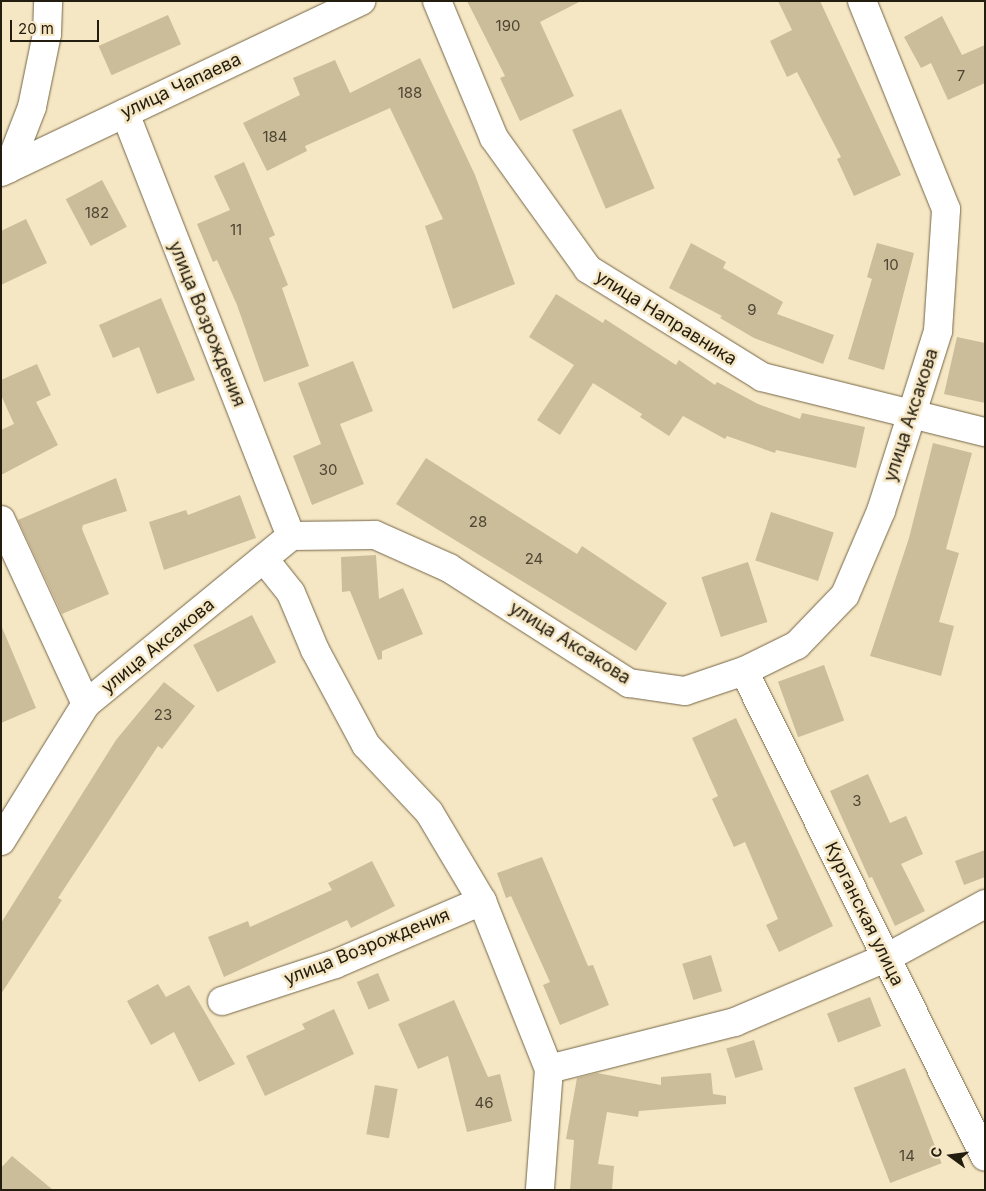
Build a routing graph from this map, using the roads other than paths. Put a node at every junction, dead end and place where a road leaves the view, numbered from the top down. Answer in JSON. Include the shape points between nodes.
{"nodes":[{"id":1,"x":48,"y":1,"type":"edge"},
{"id":2,"x":361,"y":1,"type":"edge"},
{"id":3,"x":437,"y":1,"type":"edge"},
{"id":4,"x":862,"y":1,"type":"edge"},
{"id":5,"x":125,"y":113,"type":"junction"},
{"id":6,"x":5,"y":170,"type":"edge"},
{"id":7,"x":912,"y":415,"type":"junction"},
{"id":8,"x":985,"y":432,"type":"edge"},
{"id":9,"x":1,"y":520,"type":"edge"},
{"id":10,"x":291,"y":536,"type":"junction"},
{"id":11,"x":264,"y":559,"type":"junction"},
{"id":12,"x":744,"y":671,"type":"junction"},
{"id":13,"x":86,"y":704,"type":"junction"},
{"id":14,"x":1,"y":841,"type":"edge"},
{"id":15,"x":482,"y":901,"type":"junction"},
{"id":16,"x":985,"y":904,"type":"edge"},
{"id":17,"x":886,"y":958,"type":"junction"},
{"id":18,"x":222,"y":1001,"type":"dead end"},
{"id":19,"x":549,"y":1069,"type":"junction"},
{"id":20,"x":985,"y":1157,"type":"edge"},
{"id":21,"x":540,"y":1190,"type":"edge"}],
"edges":[{"from":1,"to":6,"type":"street","via":[[48,34],[32,107]]},
{"from":2,"to":5,"type":"street","name":"улица Чапаева"},
{"from":3,"to":7,"type":"street","name":"улица Направника","via":[[494,138],[588,269],[762,377]]},
{"from":4,"to":7,"type":"street","name":"улица Аксакова","via":[[946,209],[938,331]]},
{"from":5,"to":6,"type":"street","name":"улица Чапаева"},
{"from":5,"to":10,"type":"street","name":"улица Возрождения"},
{"from":7,"to":8,"type":"street","name":"улица Направника"},
{"from":7,"to":12,"type":"street","name":"улица Аксакова","via":[[881,511],[845,595],[797,645]]},
{"from":9,"to":13,"type":"street"},
{"from":10,"to":11,"type":"street","name":"улица Аксакова"},
{"from":10,"to":12,"type":"street","name":"улица Аксакова","via":[[375,535],[449,568],[629,683],[685,691]]},
{"from":11,"to":13,"type":"street","name":"улица Аксакова"},
{"from":11,"to":15,"type":"street","via":[[291,593],[315,650],[366,745],[429,812]]},
{"from":12,"to":17,"type":"street","name":"Курганская улица"},
{"from":13,"to":14,"type":"street","name":"улица Аксакова"},
{"from":15,"to":18,"type":"street","name":"улица Возрождения","via":[[335,964]]},
{"from":15,"to":19,"type":"street"},
{"from":16,"to":17,"type":"street"},
{"from":17,"to":19,"type":"street","via":[[735,1022]]},
{"from":17,"to":20,"type":"street","name":"Курганская улица"},
{"from":19,"to":21,"type":"street"}]}
